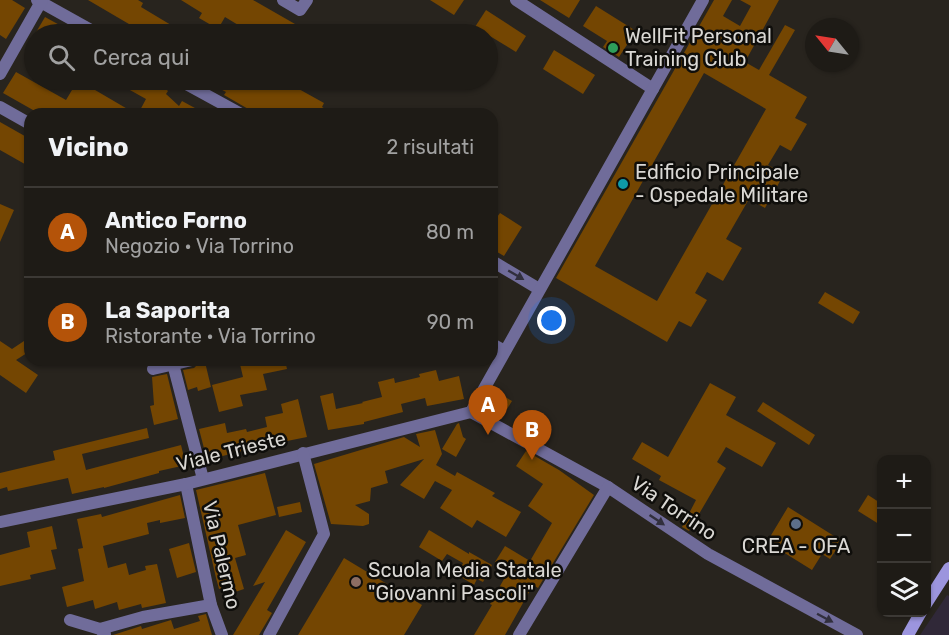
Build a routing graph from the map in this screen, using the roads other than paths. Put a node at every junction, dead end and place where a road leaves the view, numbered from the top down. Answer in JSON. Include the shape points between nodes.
{"nodes":[{"id":1,"x":283,"y":0,"type":"edge"},
{"id":2,"x":516,"y":0,"type":"edge"},
{"id":3,"x":703,"y":0,"type":"edge"},
{"id":4,"x":40,"y":1,"type":"edge"},
{"id":5,"x":304,"y":5,"type":"edge"},
{"id":6,"x":27,"y":24,"type":"edge"},
{"id":7,"x":80,"y":24,"type":"edge"},
{"id":8,"x":24,"y":30,"type":"edge"},
{"id":9,"x":0,"y":74,"type":"edge"},
{"id":10,"x":653,"y":89,"type":"junction"},
{"id":11,"x":197,"y":90,"type":"edge"},
{"id":12,"x":0,"y":107,"type":"edge"},
{"id":13,"x":230,"y":108,"type":"edge"},
{"id":14,"x":24,"y":121,"type":"edge"},
{"id":15,"x":498,"y":265,"type":"edge"},
{"id":16,"x":539,"y":289,"type":"junction"},
{"id":17,"x":498,"y":348,"type":"edge"},
{"id":18,"x":504,"y":351,"type":"junction"},
{"id":19,"x":498,"y":362,"type":"edge"},
{"id":20,"x":165,"y":366,"type":"edge"},
{"id":21,"x":174,"y":366,"type":"edge"},
{"id":22,"x":496,"y":366,"type":"edge"},
{"id":23,"x":153,"y":369,"type":"dead end"},
{"id":24,"x":471,"y":412,"type":"junction"},
{"id":25,"x":303,"y":453,"type":"junction"},
{"id":26,"x":203,"y":479,"type":"junction"},
{"id":27,"x":186,"y":484,"type":"junction"},
{"id":28,"x":608,"y":487,"type":"junction"},
{"id":29,"x":0,"y":522,"type":"edge"},
{"id":30,"x":947,"y":576,"type":"edge"},
{"id":31,"x":931,"y":598,"type":"edge"},
{"id":32,"x":211,"y":605,"type":"junction"},
{"id":33,"x":918,"y":617,"type":"edge"},
{"id":34,"x":70,"y":620,"type":"dead end"},
{"id":35,"x":103,"y":632,"type":"edge"},
{"id":36,"x":222,"y":635,"type":"edge"},
{"id":37,"x":269,"y":635,"type":"edge"},
{"id":38,"x":519,"y":635,"type":"edge"},
{"id":39,"x":856,"y":635,"type":"edge"},
{"id":40,"x":908,"y":635,"type":"edge"}],
"edges":[{"from":1,"to":5,"type":"street"},
{"from":2,"to":10,"type":"street"},
{"from":3,"to":10,"type":"street"},
{"from":4,"to":6,"type":"street"},
{"from":4,"to":7,"type":"street"},
{"from":8,"to":9,"type":"street"},
{"from":10,"to":16,"type":"street"},
{"from":11,"to":13,"type":"street"},
{"from":12,"to":14,"type":"street"},
{"from":15,"to":16,"type":"street","one_way":true},
{"from":16,"to":18,"type":"street"},
{"from":17,"to":18,"type":"street"},
{"from":18,"to":19,"type":"street"},
{"from":20,"to":23,"type":"street"},
{"from":21,"to":26,"type":"street"},
{"from":22,"to":24,"type":"street"},
{"from":24,"to":25,"type":"street","name":"Viale Trieste"},
{"from":24,"to":28,"type":"street","name":"Via Torrino"},
{"from":25,"to":26,"type":"street","name":"Viale Trieste"},
{"from":25,"to":37,"type":"street","via":[[324,534]]},
{"from":26,"to":27,"type":"street","name":"Viale Trieste"},
{"from":27,"to":29,"type":"street","name":"Viale Trieste"},
{"from":27,"to":32,"type":"street","name":"Via Palermo"},
{"from":28,"to":38,"type":"street"},
{"from":28,"to":39,"type":"street","name":"Via Torrino","one_way":true,"via":[[708,555]]},
{"from":30,"to":31,"type":"main road"},
{"from":32,"to":35,"type":"street","via":[[143,616]]},
{"from":32,"to":36,"type":"street","name":"Via Palermo"},
{"from":33,"to":40,"type":"main road"},
{"from":34,"to":35,"type":"street"}]}
